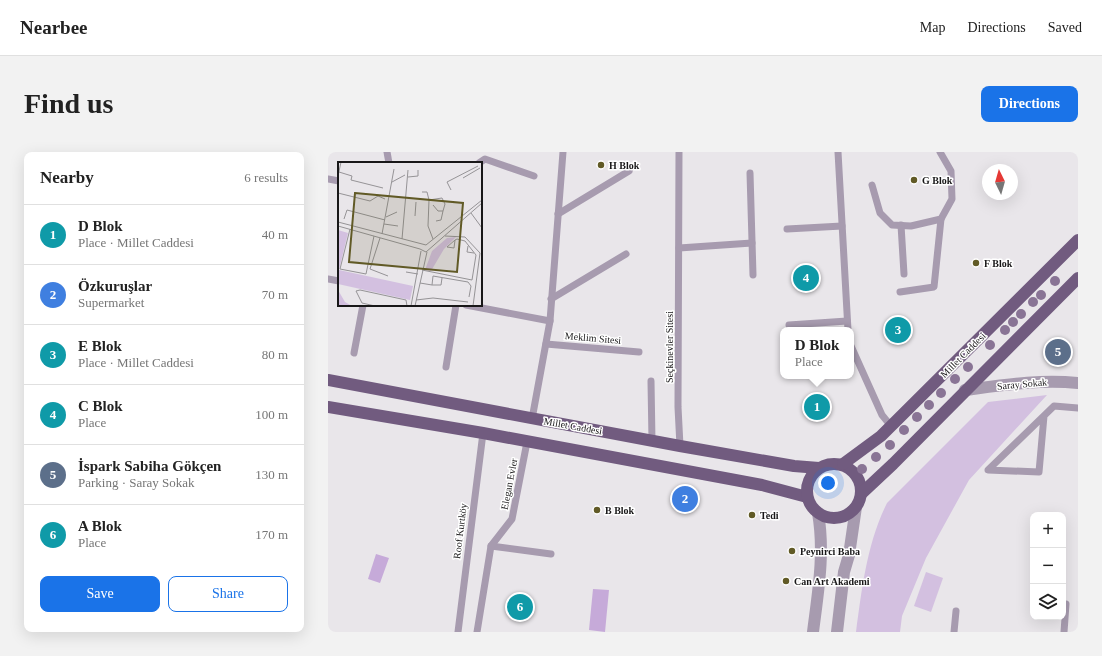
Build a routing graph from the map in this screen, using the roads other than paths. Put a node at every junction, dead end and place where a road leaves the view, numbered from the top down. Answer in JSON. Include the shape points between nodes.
{"nodes":[{"id":1,"x":387,"y":152,"type":"edge"},
{"id":2,"x":563,"y":152,"type":"edge"},
{"id":3,"x":679,"y":152,"type":"edge"},
{"id":4,"x":838,"y":152,"type":"edge"},
{"id":5,"x":940,"y":152,"type":"edge"},
{"id":6,"x":389,"y":162,"type":"edge"},
{"id":7,"x":480,"y":162,"type":"edge"},
{"id":8,"x":629,"y":172,"type":"dead end"},
{"id":9,"x":750,"y":173,"type":"dead end"},
{"id":10,"x":534,"y":176,"type":"dead end"},
{"id":11,"x":328,"y":179,"type":"edge"},
{"id":12,"x":338,"y":181,"type":"edge"},
{"id":13,"x":872,"y":185,"type":"dead end"},
{"id":14,"x":558,"y":214,"type":"junction"},
{"id":15,"x":941,"y":219,"type":"junction"},
{"id":16,"x":901,"y":225,"type":"junction"},
{"id":17,"x":842,"y":226,"type":"junction"},
{"id":18,"x":787,"y":229,"type":"dead end"},
{"id":19,"x":1078,"y":240,"type":"edge"},
{"id":20,"x":752,"y":243,"type":"junction"},
{"id":21,"x":679,"y":248,"type":"junction"},
{"id":22,"x":626,"y":254,"type":"dead end"},
{"id":23,"x":904,"y":274,"type":"dead end"},
{"id":24,"x":753,"y":275,"type":"dead end"},
{"id":25,"x":1078,"y":278,"type":"edge"},
{"id":26,"x":328,"y":279,"type":"edge"},
{"id":27,"x":338,"y":281,"type":"edge"},
{"id":28,"x":900,"y":292,"type":"dead end"},
{"id":29,"x":551,"y":299,"type":"junction"},
{"id":30,"x":363,"y":306,"type":"edge"},
{"id":31,"x":456,"y":306,"type":"edge"},
{"id":32,"x":471,"y":306,"type":"edge"},
{"id":33,"x":550,"y":321,"type":"junction"},
{"id":34,"x":847,"y":321,"type":"junction"},
{"id":35,"x":789,"y":325,"type":"dead end"},
{"id":36,"x":848,"y":327,"type":"edge"},
{"id":37,"x":546,"y":344,"type":"junction"},
{"id":38,"x":639,"y":352,"type":"dead end"},
{"id":39,"x":354,"y":353,"type":"dead end"},
{"id":40,"x":854,"y":355,"type":"edge"},
{"id":41,"x":446,"y":367,"type":"dead end"},
{"id":42,"x":328,"y":380,"type":"edge"},
{"id":43,"x":651,"y":381,"type":"dead end"},
{"id":44,"x":1078,"y":383,"type":"edge"},
{"id":45,"x":965,"y":390,"type":"junction"},
{"id":46,"x":328,"y":407,"type":"edge"},
{"id":47,"x":1078,"y":408,"type":"edge"},
{"id":48,"x":1044,"y":416,"type":"junction"},
{"id":49,"x":532,"y":419,"type":"junction"},
{"id":50,"x":891,"y":426,"type":"junction"},
{"id":51,"x":483,"y":433,"type":"junction"},
{"id":52,"x":652,"y":441,"type":"junction"},
{"id":53,"x":527,"y":442,"type":"junction"},
{"id":54,"x":680,"y":446,"type":"junction"},
{"id":55,"x":843,"y":464,"type":"junction"},
{"id":56,"x":819,"y":468,"type":"junction"},
{"id":57,"x":862,"y":493,"type":"junction"},
{"id":58,"x":807,"y":497,"type":"junction"},
{"id":59,"x":856,"y":507,"type":"junction"},
{"id":60,"x":818,"y":513,"type":"junction"},
{"id":61,"x":491,"y":546,"type":"junction"},
{"id":62,"x":551,"y":554,"type":"dead end"},
{"id":63,"x":956,"y":611,"type":"dead end"},
{"id":64,"x":1065,"y":620,"type":"edge"},
{"id":65,"x":458,"y":632,"type":"edge"},
{"id":66,"x":477,"y":632,"type":"edge"},
{"id":67,"x":813,"y":632,"type":"edge"},
{"id":68,"x":837,"y":632,"type":"edge"},
{"id":69,"x":954,"y":632,"type":"edge"},
{"id":70,"x":1064,"y":632,"type":"edge"}],
"edges":[{"from":1,"to":6,"type":"lane"},
{"from":2,"to":14,"type":"lane"},
{"from":3,"to":21,"type":"lane","name":"Seçkinevler Sitesi"},
{"from":4,"to":17,"type":"lane"},
{"from":5,"to":15,"type":"lane","via":[[951,171],[952,198]]},
{"from":7,"to":10,"type":"lane","via":[[485,158]]},
{"from":8,"to":14,"type":"lane"},
{"from":9,"to":20,"type":"lane"},
{"from":11,"to":12,"type":"lane"},
{"from":13,"to":16,"type":"lane","via":[[880,213],[892,225]]},
{"from":14,"to":29,"type":"lane"},
{"from":15,"to":16,"type":"lane","via":[[911,226]]},
{"from":15,"to":28,"type":"lane","via":[[934,287]]},
{"from":16,"to":23,"type":"lane"},
{"from":17,"to":18,"type":"lane"},
{"from":17,"to":34,"type":"lane"},
{"from":19,"to":50,"type":"main road","name":"Millet Caddesi"},
{"from":20,"to":21,"type":"lane"},
{"from":20,"to":24,"type":"lane"},
{"from":21,"to":54,"type":"lane","name":"Seçkinevler Sitesi"},
{"from":22,"to":29,"type":"lane"},
{"from":25,"to":45,"type":"main road"},
{"from":26,"to":27,"type":"lane"},
{"from":29,"to":33,"type":"lane"},
{"from":30,"to":39,"type":"lane"},
{"from":31,"to":41,"type":"lane"},
{"from":32,"to":33,"type":"lane"},
{"from":33,"to":37,"type":"lane"},
{"from":34,"to":35,"type":"lane"},
{"from":34,"to":36,"type":"lane"},
{"from":37,"to":38,"type":"lane","name":"Meklim Sitesi"},
{"from":37,"to":49,"type":"lane"},
{"from":40,"to":50,"type":"lane","via":[[882,416]]},
{"from":42,"to":49,"type":"main road","name":"Millet Caddesi"},
{"from":43,"to":52,"type":"lane"},
{"from":44,"to":45,"type":"street","name":"Saray Sokak","via":[[1036,382]]},
{"from":45,"to":57,"type":"main road"},
{"from":46,"to":51,"type":"main road"},
{"from":47,"to":48,"type":"lane","via":[[1054,406]]},
{"from":48,"to":48,"type":"lane","via":[[1016,443],[988,470],[1039,472]]},
{"from":49,"to":52,"type":"main road","name":"Millet Caddesi"},
{"from":50,"to":55,"type":"main road","name":"Millet Caddesi","via":[[873,443]]},
{"from":51,"to":53,"type":"main road"},
{"from":51,"to":65,"type":"lane","name":"Roof Kurtköy"},
{"from":52,"to":54,"type":"main road","name":"Millet Caddesi"},
{"from":53,"to":58,"type":"main road","via":[[762,485]]},
{"from":53,"to":61,"type":"lane","name":"Elegan Evler","via":[[512,519]]},
{"from":54,"to":56,"type":"main road","name":"Millet Caddesi"},
{"from":55,"to":56,"type":"main road","via":[[826,464]]},
{"from":55,"to":57,"type":"main road","via":[[859,480]]},
{"from":56,"to":58,"type":"main road","via":[[808,480]]},
{"from":57,"to":59,"type":"main road"},
{"from":58,"to":60,"type":"main road","via":[[810,505]]},
{"from":59,"to":60,"type":"main road","via":[[840,517],[832,518]]},
{"from":59,"to":68,"type":"street","via":[[844,572]]},
{"from":60,"to":67,"type":"street","via":[[822,538],[821,566]]},
{"from":61,"to":62,"type":"lane"},
{"from":61,"to":66,"type":"lane","name":"Elegan Evler"},
{"from":63,"to":69,"type":"lane"},
{"from":64,"to":70,"type":"lane"}]}
